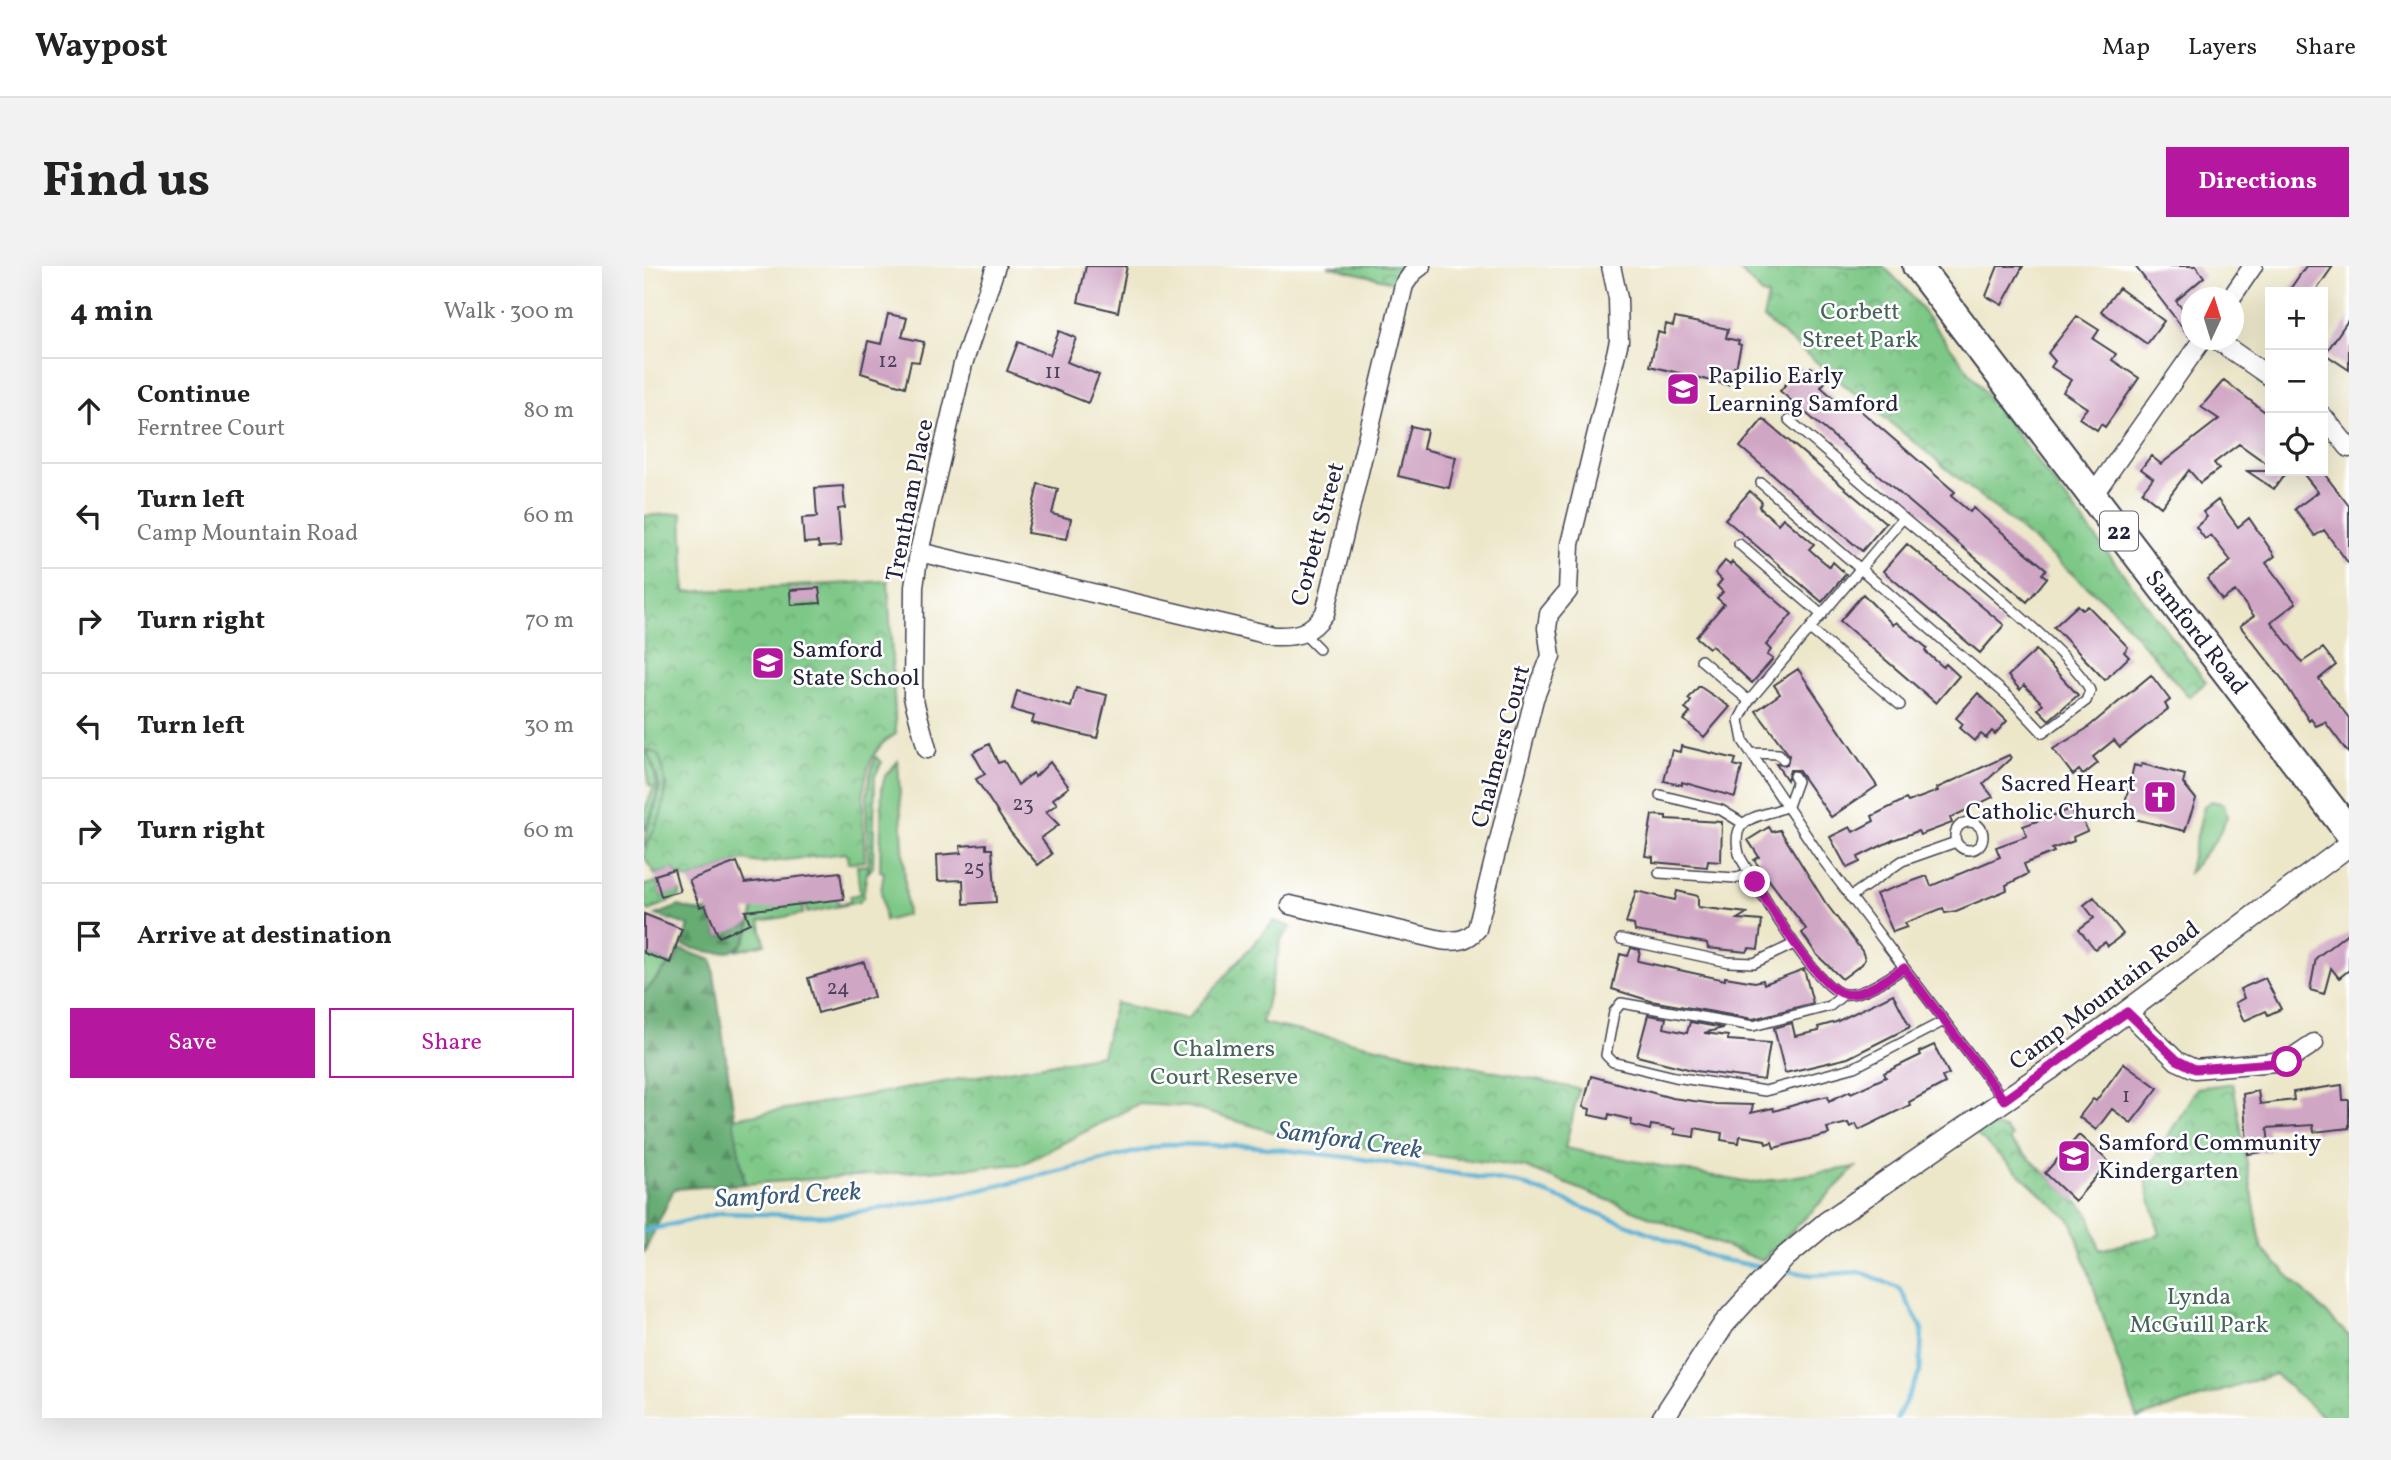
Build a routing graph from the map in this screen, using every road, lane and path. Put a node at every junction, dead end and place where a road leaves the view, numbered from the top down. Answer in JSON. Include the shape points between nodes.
{"nodes":[{"id":1,"x":996,"y":266,"type":"edge"},
{"id":2,"x":1421,"y":266,"type":"edge"},
{"id":3,"x":1611,"y":266,"type":"edge"},
{"id":4,"x":2253,"y":266,"type":"edge"},
{"id":5,"x":1924,"y":269,"type":"edge"},
{"id":6,"x":2239,"y":287,"type":"edge"},
{"id":7,"x":2195,"y":350,"type":"edge"},
{"id":8,"x":2231,"y":350,"type":"edge"},
{"id":9,"x":2265,"y":374,"type":"edge"},
{"id":10,"x":1789,"y":420,"type":"dead end"},
{"id":11,"x":2328,"y":422,"type":"edge"},
{"id":12,"x":2349,"y":448,"type":"edge"},
{"id":13,"x":1761,"y":483,"type":"dead end"},
{"id":14,"x":2092,"y":495,"type":"junction"},
{"id":15,"x":1903,"y":518,"type":"junction"},
{"id":16,"x":1739,"y":544,"type":"dead end"},
{"id":17,"x":919,"y":552,"type":"junction"},
{"id":18,"x":1861,"y":568,"type":"junction"},
{"id":19,"x":1822,"y":615,"type":"junction"},
{"id":20,"x":1810,"y":629,"type":"junction"},
{"id":21,"x":1304,"y":634,"type":"junction"},
{"id":22,"x":1319,"y":649,"type":"dead end"},
{"id":23,"x":1702,"y":660,"type":"dead end"},
{"id":24,"x":1749,"y":701,"type":"junction"},
{"id":25,"x":1900,"y":705,"type":"dead end"},
{"id":26,"x":927,"y":749,"type":"dead end"},
{"id":27,"x":1752,"y":753,"type":"junction"},
{"id":28,"x":1783,"y":759,"type":"dead end"},
{"id":29,"x":1794,"y":776,"type":"dead end"},
{"id":30,"x":1660,"y":795,"type":"dead end"},
{"id":31,"x":1788,"y":806,"type":"junction"},
{"id":32,"x":1744,"y":824,"type":"junction"},
{"id":33,"x":2349,"y":832,"type":"edge"},
{"id":34,"x":1956,"y":842,"type":"dead end"},
{"id":35,"x":2349,"y":845,"type":"edge"},
{"id":36,"x":1659,"y":873,"type":"dead end"},
{"id":37,"x":1750,"y":874,"type":"junction"},
{"id":38,"x":1850,"y":897,"type":"junction"},
{"id":39,"x":1290,"y":905,"type":"dead end"},
{"id":40,"x":1621,"y":939,"type":"dead end"},
{"id":41,"x":1794,"y":944,"type":"junction"},
{"id":42,"x":1904,"y":968,"type":"junction"},
{"id":43,"x":1844,"y":994,"type":"junction"},
{"id":44,"x":2127,"y":1012,"type":"junction"},
{"id":45,"x":1944,"y":1021,"type":"junction"},
{"id":46,"x":2314,"y":1043,"type":"dead end"},
{"id":47,"x":2004,"y":1100,"type":"junction"},
{"id":48,"x":1663,"y":1418,"type":"edge"}],
"edges":[{"from":1,"to":17,"type":"street","name":"Trentham Place","via":[[963,364]]},
{"from":2,"to":21,"type":"street","name":"Corbett Street","via":[[1404,285],[1325,613]]},
{"from":3,"to":39,"type":"street","name":"Chalmers Court","via":[[1618,298],[1619,341],[1570,544],[1568,591],[1549,614],[1546,628],[1551,656],[1534,699],[1477,929],[1460,941],[1441,940]]},
{"from":4,"to":6,"type":"street"},
{"from":5,"to":14,"type":"main road","name":"Samford Road","number":"22"},
{"from":7,"to":14,"type":"street"},
{"from":8,"to":9,"type":"street"},
{"from":10,"to":15,"type":"lane"},
{"from":11,"to":12,"type":"street"},
{"from":13,"to":18,"type":"lane"},
{"from":14,"to":33,"type":"main road","name":"Samford Road","number":"22"},
{"from":15,"to":18,"type":"lane"},
{"from":15,"to":18,"type":"lane","via":[[2087,680],[2090,691],[2086,701],[2043,733],[2021,708]]},
{"from":16,"to":19,"type":"lane"},
{"from":17,"to":21,"type":"street","name":"Corbett Street","via":[[1274,636]]},
{"from":17,"to":26,"type":"street","name":"Trentham Place","via":[[914,587],[913,697]]},
{"from":18,"to":19,"type":"lane"},
{"from":19,"to":20,"type":"lane"},
{"from":20,"to":24,"type":"lane"},
{"from":20,"to":25,"type":"lane"},
{"from":21,"to":22,"type":"lane"},
{"from":23,"to":24,"type":"lane"},
{"from":24,"to":27,"type":"lane","via":[[1739,720],[1743,741]]},
{"from":27,"to":28,"type":"lane","via":[[1779,754]]},
{"from":27,"to":31,"type":"lane"},
{"from":29,"to":31,"type":"lane","via":[[1797,781]]},
{"from":30,"to":32,"type":"lane","via":[[1721,810]]},
{"from":31,"to":32,"type":"lane","via":[[1753,816]]},
{"from":31,"to":38,"type":"lane"},
{"from":32,"to":37,"type":"lane","via":[[1738,828],[1735,842]]},
{"from":34,"to":38,"type":"lane","via":[[1902,861]]},
{"from":35,"to":44,"type":"street","name":"Camp Mountain Road"},
{"from":36,"to":37,"type":"lane","via":[[1736,878]]},
{"from":37,"to":41,"type":"lane"},
{"from":38,"to":42,"type":"lane"},
{"from":40,"to":41,"type":"lane","via":[[1728,962],[1754,963]]},
{"from":41,"to":43,"type":"lane","via":[[1833,988]]},
{"from":42,"to":43,"type":"lane","via":[[1859,992]]},
{"from":42,"to":45,"type":"lane"},
{"from":43,"to":45,"type":"lane","via":[[1830,1006],[1753,1026],[1621,1003],[1614,1012],[1606,1055],[1613,1062],[1675,1077],[1765,1091],[1856,1067]]},
{"from":44,"to":46,"type":"street","via":[[2177,1060],[2195,1069],[2287,1062]]},
{"from":44,"to":47,"type":"street","name":"Camp Mountain Road"},
{"from":45,"to":47,"type":"lane"},
{"from":47,"to":48,"type":"street","name":"Camp Mountain Road","via":[[1826,1223],[1785,1257],[1724,1324]]}]}
